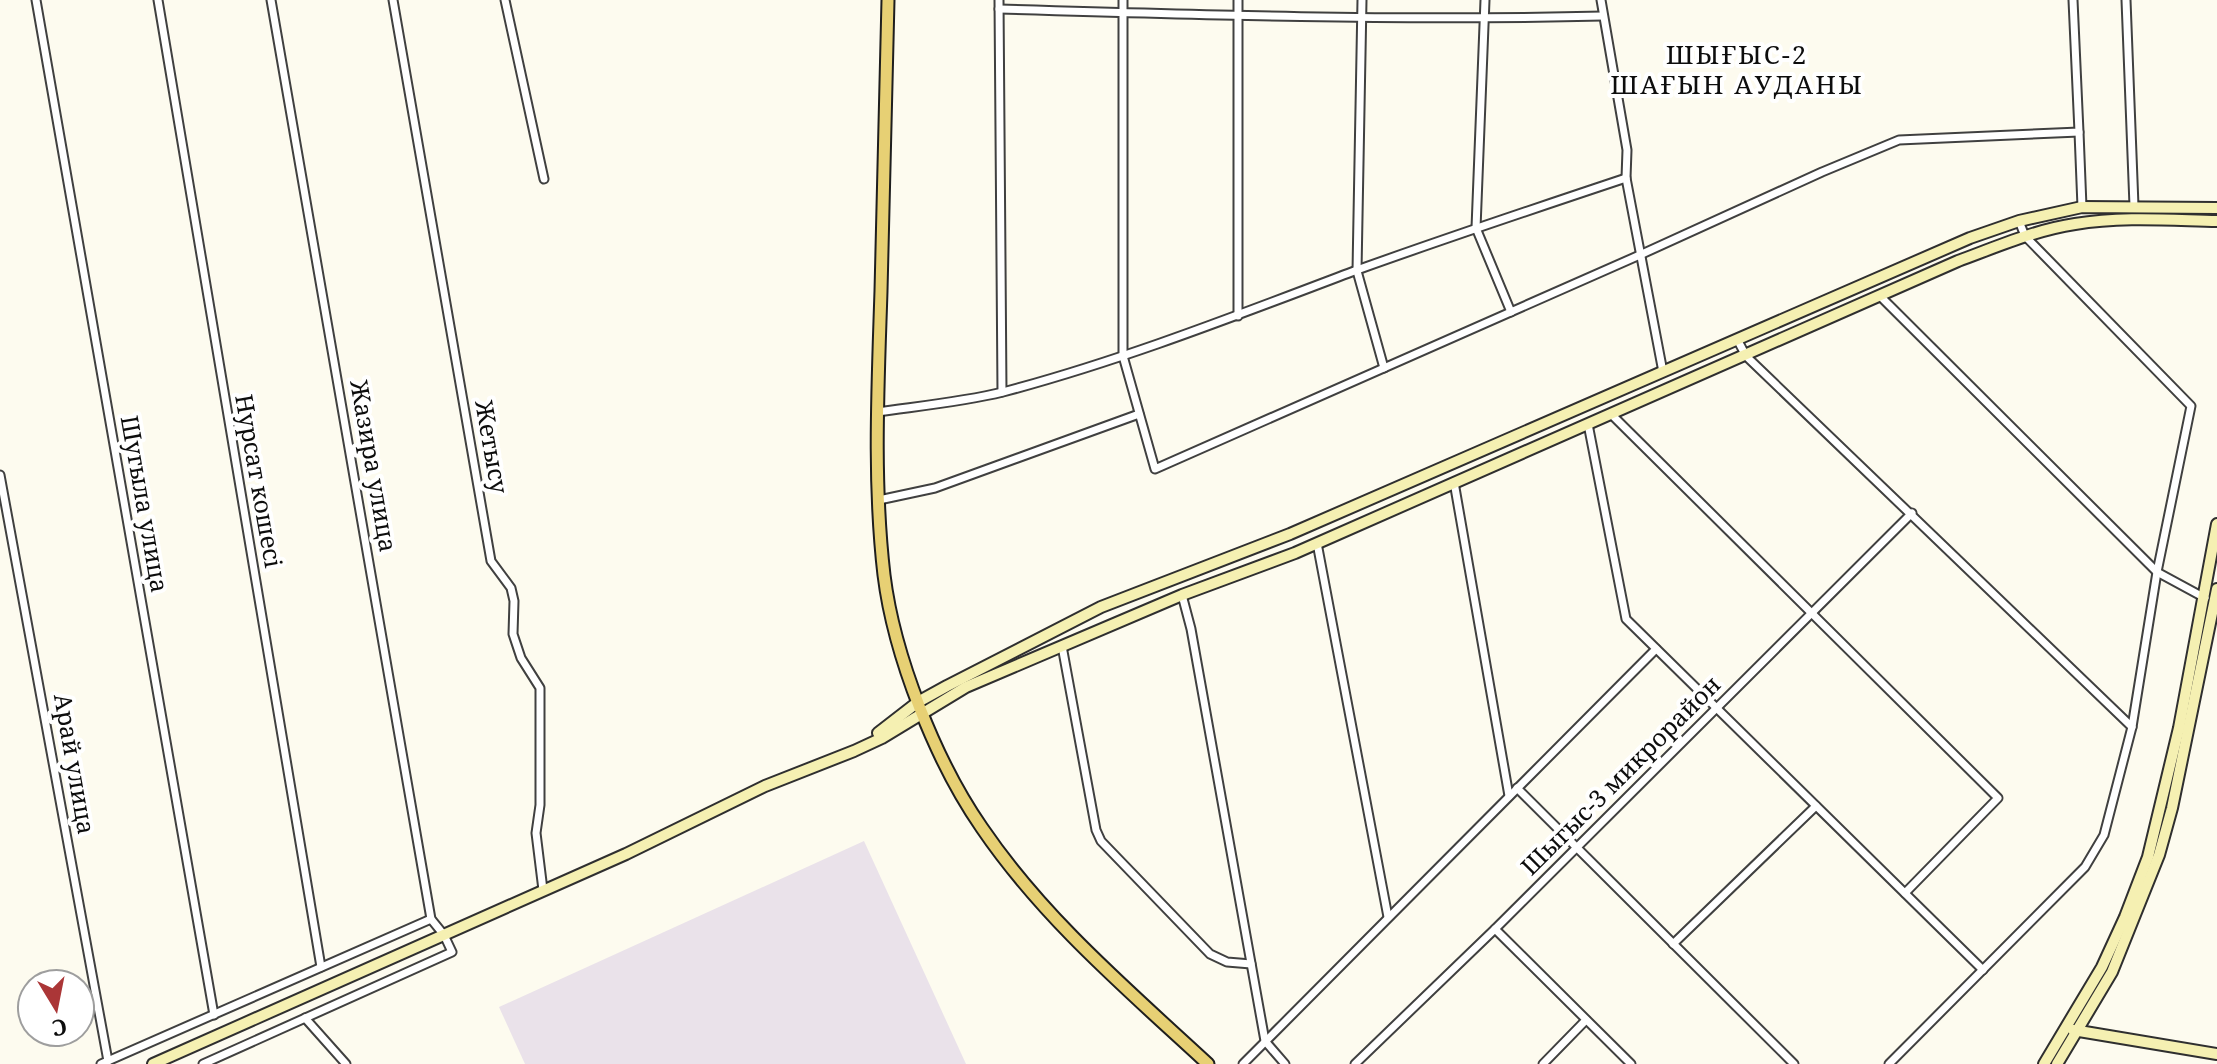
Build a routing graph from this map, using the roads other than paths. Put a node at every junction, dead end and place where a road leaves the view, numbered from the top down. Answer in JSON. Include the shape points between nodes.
{"nodes":[{"id":1,"x":36,"y":0,"type":"edge"},
{"id":2,"x":158,"y":0,"type":"edge"},
{"id":3,"x":271,"y":0,"type":"edge"},
{"id":4,"x":393,"y":0,"type":"edge"},
{"id":5,"x":505,"y":0,"type":"edge"},
{"id":6,"x":888,"y":0,"type":"edge"},
{"id":7,"x":999,"y":0,"type":"edge"},
{"id":8,"x":1123,"y":0,"type":"edge"},
{"id":9,"x":1238,"y":0,"type":"edge"},
{"id":10,"x":1362,"y":0,"type":"edge"},
{"id":11,"x":1485,"y":0,"type":"edge"},
{"id":12,"x":1601,"y":0,"type":"edge"},
{"id":13,"x":2073,"y":0,"type":"edge"},
{"id":14,"x":2126,"y":0,"type":"edge"},
{"id":15,"x":999,"y":9,"type":"junction"},
{"id":16,"x":1123,"y":13,"type":"junction"},
{"id":17,"x":1362,"y":16,"type":"junction"},
{"id":18,"x":1603,"y":16,"type":"junction"},
{"id":19,"x":1238,"y":17,"type":"junction"},
{"id":20,"x":1485,"y":19,"type":"junction"},
{"id":21,"x":2079,"y":132,"type":"junction"},
{"id":22,"x":1626,"y":178,"type":"junction"},
{"id":23,"x":544,"y":179,"type":"dead end"},
{"id":24,"x":2134,"y":206,"type":"junction"},
{"id":25,"x":2082,"y":207,"type":"junction"},
{"id":26,"x":2217,"y":208,"type":"edge"},
{"id":27,"x":2019,"y":221,"type":"junction"},
{"id":28,"x":2217,"y":221,"type":"edge"},
{"id":29,"x":1476,"y":228,"type":"junction"},
{"id":30,"x":2025,"y":236,"type":"junction"},
{"id":31,"x":1642,"y":254,"type":"junction"},
{"id":32,"x":1357,"y":271,"type":"junction"},
{"id":33,"x":1880,"y":296,"type":"junction"},
{"id":34,"x":1511,"y":312,"type":"junction"},
{"id":35,"x":1238,"y":316,"type":"junction"},
{"id":36,"x":1737,"y":339,"type":"junction"},
{"id":37,"x":1123,"y":356,"type":"junction"},
{"id":38,"x":1746,"y":356,"type":"junction"},
{"id":39,"x":1384,"y":368,"type":"junction"},
{"id":40,"x":1663,"y":372,"type":"junction"},
{"id":41,"x":1002,"y":392,"type":"junction"},
{"id":42,"x":877,"y":412,"type":"junction"},
{"id":43,"x":1139,"y":414,"type":"junction"},
{"id":44,"x":1611,"y":414,"type":"junction"},
{"id":45,"x":1588,"y":424,"type":"junction"},
{"id":46,"x":0,"y":475,"type":"edge"},
{"id":47,"x":1454,"y":482,"type":"junction"},
{"id":48,"x":879,"y":500,"type":"junction"},
{"id":49,"x":1912,"y":513,"type":"junction"},
{"id":50,"x":2217,"y":524,"type":"edge"},
{"id":51,"x":1290,"y":534,"type":"junction"},
{"id":52,"x":1317,"y":543,"type":"junction"},
{"id":53,"x":1295,"y":553,"type":"junction"},
{"id":54,"x":2157,"y":572,"type":"junction"},
{"id":55,"x":2217,"y":589,"type":"edge"},
{"id":56,"x":1182,"y":595,"type":"junction"},
{"id":57,"x":2203,"y":597,"type":"junction"},
{"id":58,"x":2214,"y":604,"type":"junction"},
{"id":59,"x":1812,"y":613,"type":"junction"},
{"id":60,"x":1062,"y":646,"type":"junction"},
{"id":61,"x":1656,"y":649,"type":"junction"},
{"id":62,"x":920,"y":707,"type":"junction"},
{"id":63,"x":1717,"y":708,"type":"junction"},
{"id":64,"x":2132,"y":727,"type":"junction"},
{"id":65,"x":1517,"y":788,"type":"junction"},
{"id":66,"x":1509,"y":796,"type":"junction"},
{"id":67,"x":1816,"y":806,"type":"junction"},
{"id":68,"x":1577,"y":847,"type":"junction"},
{"id":69,"x":543,"y":890,"type":"junction"},
{"id":70,"x":1905,"y":893,"type":"junction"},
{"id":71,"x":1388,"y":917,"type":"junction"},
{"id":72,"x":431,"y":919,"type":"junction"},
{"id":73,"x":1495,"y":929,"type":"junction"},
{"id":74,"x":444,"y":935,"type":"junction"},
{"id":75,"x":1673,"y":944,"type":"junction"},
{"id":76,"x":1251,"y":964,"type":"junction"},
{"id":77,"x":321,"y":967,"type":"junction"},
{"id":78,"x":1983,"y":970,"type":"junction"},
{"id":79,"x":214,"y":1015,"type":"junction"},
{"id":80,"x":305,"y":1018,"type":"junction"},
{"id":81,"x":1586,"y":1020,"type":"junction"},
{"id":82,"x":2066,"y":1028,"type":"junction"},
{"id":83,"x":2078,"y":1031,"type":"junction"},
{"id":84,"x":1265,"y":1041,"type":"junction"},
{"id":85,"x":2217,"y":1054,"type":"edge"},
{"id":86,"x":105,"y":1063,"type":"edge"},
{"id":87,"x":153,"y":1064,"type":"edge"},
{"id":88,"x":203,"y":1064,"type":"edge"},
{"id":89,"x":346,"y":1064,"type":"edge"},
{"id":90,"x":1208,"y":1064,"type":"edge"},
{"id":91,"x":1243,"y":1064,"type":"edge"},
{"id":92,"x":1285,"y":1064,"type":"edge"},
{"id":93,"x":1355,"y":1064,"type":"edge"},
{"id":94,"x":1543,"y":1064,"type":"edge"},
{"id":95,"x":1631,"y":1064,"type":"edge"},
{"id":96,"x":1794,"y":1064,"type":"edge"},
{"id":97,"x":1889,"y":1064,"type":"edge"},
{"id":98,"x":2044,"y":1064,"type":"edge"},
{"id":99,"x":2057,"y":1064,"type":"edge"}],
"edges":[{"from":1,"to":79,"type":"street","name":"Шугыла улица"},
{"from":2,"to":77,"type":"street","name":"Нурсат кошесi"},
{"from":3,"to":72,"type":"street","name":"Жазира улица"},
{"from":4,"to":69,"type":"street","name":"Жетысу","via":[[491,561],[511,588],[513,634],[540,688],[536,833]]},
{"from":5,"to":23,"type":"street"},
{"from":6,"to":42,"type":"main road"},
{"from":7,"to":15,"type":"street"},
{"from":8,"to":16,"type":"street"},
{"from":9,"to":19,"type":"street"},
{"from":10,"to":17,"type":"street"},
{"from":11,"to":20,"type":"street"},
{"from":12,"to":18,"type":"street"},
{"from":13,"to":21,"type":"street"},
{"from":14,"to":24,"type":"street"},
{"from":15,"to":16,"type":"street"},
{"from":15,"to":41,"type":"street"},
{"from":16,"to":19,"type":"street"},
{"from":16,"to":37,"type":"street"},
{"from":17,"to":19,"type":"street"},
{"from":17,"to":20,"type":"street"},
{"from":17,"to":32,"type":"street"},
{"from":18,"to":20,"type":"street"},
{"from":18,"to":22,"type":"street","via":[[1627,150]]},
{"from":19,"to":35,"type":"street"},
{"from":20,"to":29,"type":"street"},
{"from":21,"to":25,"type":"street"},
{"from":21,"to":31,"type":"street","via":[[1899,140]]},
{"from":22,"to":29,"type":"street"},
{"from":22,"to":31,"type":"street"},
{"from":24,"to":25,"type":"main road"},
{"from":24,"to":26,"type":"main road"},
{"from":25,"to":27,"type":"main road"},
{"from":27,"to":30,"type":"street"},
{"from":27,"to":36,"type":"main road"},
{"from":28,"to":30,"type":"main road","via":[[2126,220],[2075,224]]},
{"from":29,"to":32,"type":"street"},
{"from":29,"to":34,"type":"street"},
{"from":30,"to":33,"type":"main road"},
{"from":30,"to":54,"type":"street","via":[[2191,406]]},
{"from":31,"to":34,"type":"street"},
{"from":31,"to":40,"type":"street"},
{"from":32,"to":35,"type":"street"},
{"from":32,"to":39,"type":"street"},
{"from":33,"to":38,"type":"main road"},
{"from":33,"to":54,"type":"street"},
{"from":34,"to":39,"type":"street"},
{"from":35,"to":37,"type":"street"},
{"from":36,"to":38,"type":"street"},
{"from":36,"to":40,"type":"main road"},
{"from":37,"to":41,"type":"street"},
{"from":37,"to":43,"type":"street"},
{"from":38,"to":44,"type":"main road"},
{"from":38,"to":49,"type":"street"},
{"from":39,"to":43,"type":"street","via":[[1155,469]]},
{"from":40,"to":51,"type":"main road"},
{"from":41,"to":42,"type":"street"},
{"from":42,"to":48,"type":"main road"},
{"from":43,"to":48,"type":"street","via":[[935,488]]},
{"from":44,"to":45,"type":"main road"},
{"from":44,"to":59,"type":"street"},
{"from":45,"to":47,"type":"main road"},
{"from":45,"to":61,"type":"street","via":[[1626,619]]},
{"from":46,"to":86,"type":"street","name":"Арай улица"},
{"from":47,"to":52,"type":"main road"},
{"from":47,"to":66,"type":"street"},
{"from":48,"to":62,"type":"main road","via":[[884,576]]},
{"from":49,"to":59,"type":"street","name":"Шыгыс-3 микрорайон"},
{"from":49,"to":64,"type":"street"},
{"from":50,"to":57,"type":"main road"},
{"from":51,"to":53,"type":"main road"},
{"from":51,"to":62,"type":"main road","via":[[1101,607]]},
{"from":52,"to":53,"type":"main road"},
{"from":52,"to":71,"type":"street"},
{"from":53,"to":56,"type":"main road"},
{"from":54,"to":57,"type":"street"},
{"from":54,"to":64,"type":"street"},
{"from":55,"to":58,"type":"main road"},
{"from":56,"to":60,"type":"main road"},
{"from":56,"to":76,"type":"street"},
{"from":57,"to":58,"type":"street"},
{"from":57,"to":82,"type":"main road","via":[[2148,857],[2102,967]]},
{"from":58,"to":83,"type":"main road","via":[[2159,855],[2112,972]]},
{"from":59,"to":63,"type":"street","name":"Шыгыс-3 микрорайон"},
{"from":59,"to":70,"type":"street","via":[[1998,798]]},
{"from":60,"to":62,"type":"main road"},
{"from":60,"to":76,"type":"street","via":[[1101,841],[1210,954]]},
{"from":61,"to":63,"type":"street"},
{"from":61,"to":65,"type":"street"},
{"from":62,"to":69,"type":"main road","via":[[882,738],[765,786]]},
{"from":62,"to":90,"type":"main road","via":[[981,827],[1025,885],[1072,938]]},
{"from":63,"to":67,"type":"street"},
{"from":63,"to":68,"type":"street","name":"Шыгыс-3 микрорайон"},
{"from":64,"to":78,"type":"street","via":[[2104,835],[2085,867]]},
{"from":65,"to":66,"type":"street"},
{"from":65,"to":68,"type":"street"},
{"from":66,"to":71,"type":"street"},
{"from":67,"to":70,"type":"street"},
{"from":67,"to":75,"type":"street"},
{"from":68,"to":73,"type":"street","name":"Шыгыс-3 микрорайон"},
{"from":68,"to":75,"type":"street"},
{"from":69,"to":74,"type":"main road"},
{"from":70,"to":78,"type":"street"},
{"from":71,"to":84,"type":"street"},
{"from":72,"to":74,"type":"street","name":"Жазира улица"},
{"from":72,"to":77,"type":"street"},
{"from":73,"to":81,"type":"street"},
{"from":73,"to":93,"type":"street","name":"Шыгыс-3 микрорайон"},
{"from":74,"to":80,"type":"street","via":[[452,952]]},
{"from":74,"to":87,"type":"main road"},
{"from":75,"to":96,"type":"street"},
{"from":76,"to":84,"type":"street"},
{"from":77,"to":79,"type":"street"},
{"from":78,"to":97,"type":"street"},
{"from":79,"to":86,"type":"street"},
{"from":80,"to":88,"type":"street"},
{"from":80,"to":89,"type":"street"},
{"from":81,"to":94,"type":"street"},
{"from":81,"to":95,"type":"street"},
{"from":82,"to":83,"type":"main road"},
{"from":82,"to":98,"type":"main road"},
{"from":83,"to":85,"type":"main road"},
{"from":83,"to":99,"type":"main road"},
{"from":84,"to":91,"type":"street"},
{"from":84,"to":92,"type":"street"}]}
